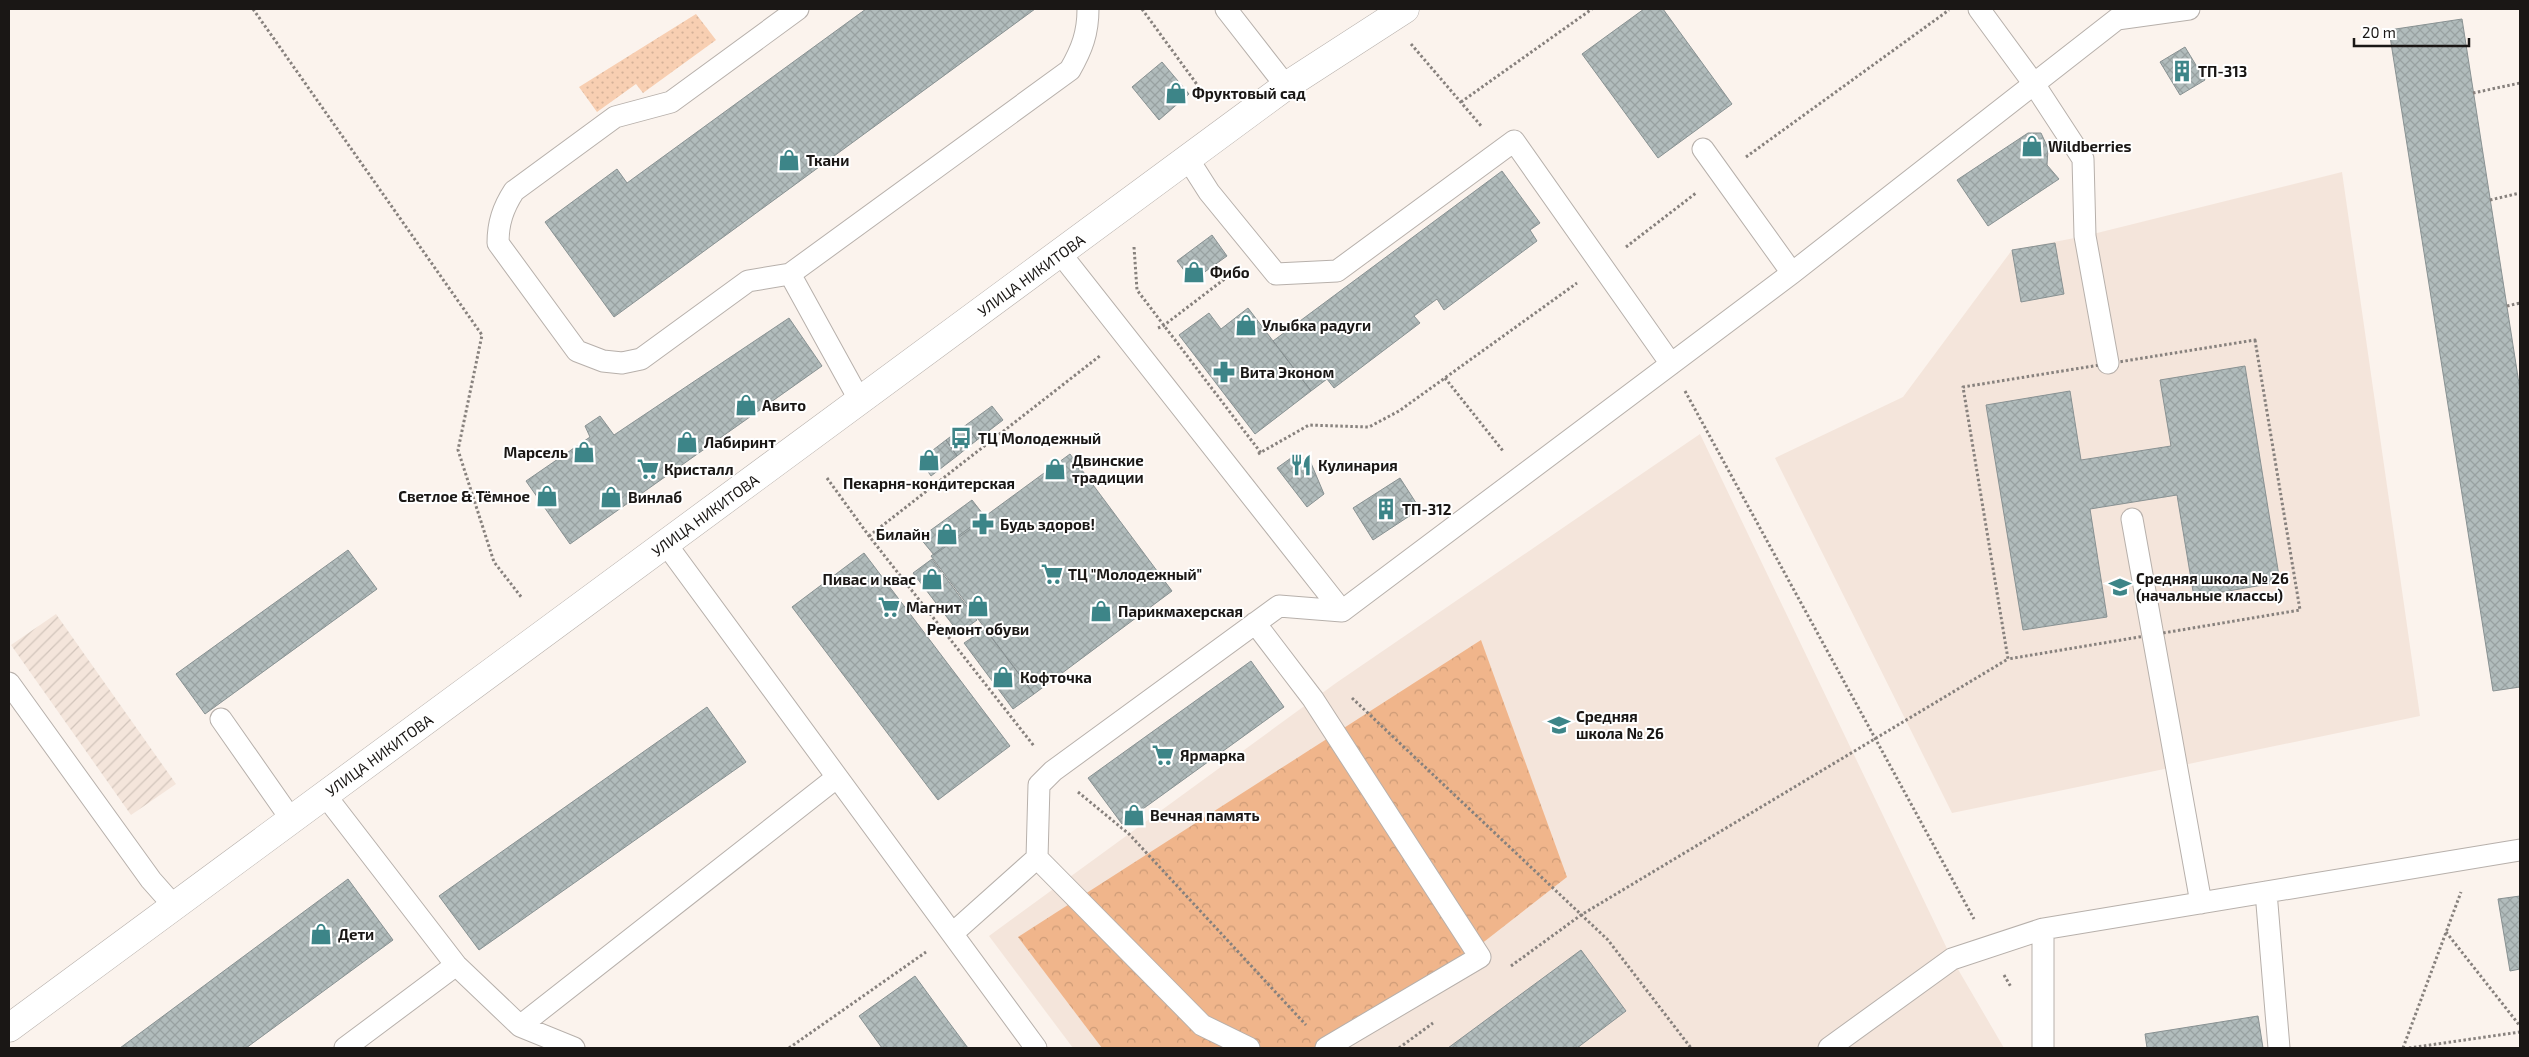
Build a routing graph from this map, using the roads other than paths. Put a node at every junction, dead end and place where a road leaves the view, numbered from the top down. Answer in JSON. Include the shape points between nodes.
{"nodes":[{"id":1,"x":798,"y":9,"type":"edge"},
{"id":2,"x":1088,"y":9,"type":"edge"},
{"id":3,"x":1226,"y":9,"type":"edge"},
{"id":4,"x":1405,"y":9,"type":"edge"},
{"id":5,"x":1979,"y":9,"type":"edge"},
{"id":6,"x":2189,"y":9,"type":"edge"},
{"id":7,"x":2113,"y":14,"type":"edge"},
{"id":8,"x":2034,"y":84,"type":"junction"},
{"id":9,"x":1286,"y":86,"type":"junction"},
{"id":10,"x":1703,"y":149,"type":"dead end"},
{"id":11,"x":1188,"y":158,"type":"junction"},
{"id":12,"x":1060,"y":253,"type":"junction"},
{"id":13,"x":1792,"y":273,"type":"junction"},
{"id":14,"x":790,"y":274,"type":"junction"},
{"id":15,"x":2108,"y":363,"type":"dead end"},
{"id":16,"x":1671,"y":364,"type":"junction"},
{"id":17,"x":860,"y":401,"type":"junction"},
{"id":18,"x":2132,"y":519,"type":"dead end"},
{"id":19,"x":666,"y":544,"type":"junction"},
{"id":20,"x":1342,"y":611,"type":"junction"},
{"id":21,"x":1255,"y":623,"type":"junction"},
{"id":22,"x":10,"y":689,"type":"edge"},
{"id":23,"x":221,"y":719,"type":"dead end"},
{"id":24,"x":836,"y":778,"type":"junction"},
{"id":25,"x":325,"y":795,"type":"junction"},
{"id":26,"x":291,"y":819,"type":"junction"},
{"id":27,"x":2520,"y":850,"type":"edge"},
{"id":28,"x":1037,"y":858,"type":"junction"},
{"id":29,"x":2266,"y":892,"type":"junction"},
{"id":30,"x":2201,"y":903,"type":"junction"},
{"id":31,"x":174,"y":906,"type":"junction"},
{"id":32,"x":2043,"y":929,"type":"junction"},
{"id":33,"x":953,"y":933,"type":"junction"},
{"id":34,"x":456,"y":965,"type":"junction"},
{"id":35,"x":520,"y":1026,"type":"junction"},
{"id":36,"x":9,"y":1028,"type":"edge"},
{"id":37,"x":344,"y":1048,"type":"edge"},
{"id":38,"x":574,"y":1048,"type":"edge"},
{"id":39,"x":1036,"y":1048,"type":"edge"},
{"id":40,"x":1249,"y":1048,"type":"edge"},
{"id":41,"x":1326,"y":1048,"type":"edge"},
{"id":42,"x":1829,"y":1048,"type":"edge"},
{"id":43,"x":2043,"y":1048,"type":"edge"},
{"id":44,"x":2279,"y":1048,"type":"edge"}],
"edges":[{"from":1,"to":14,"type":"lane","via":[[671,102],[616,117],[522,185],[506,203],[498,230],[498,243],[577,351],[603,362],[641,359],[748,281]]},
{"from":2,"to":14,"type":"lane","via":[[1088,28],[1070,70]]},
{"from":3,"to":9,"type":"lane"},
{"from":4,"to":9,"type":"street","name":"УЛИЦА НИКИТОВА"},
{"from":5,"to":8,"type":"lane"},
{"from":6,"to":7,"type":"lane"},
{"from":7,"to":8,"type":"lane"},
{"from":8,"to":13,"type":"lane"},
{"from":8,"to":15,"type":"lane","via":[[2083,159],[2085,236]]},
{"from":9,"to":11,"type":"street","name":"УЛИЦА НИКИТОВА"},
{"from":10,"to":13,"type":"lane"},
{"from":11,"to":12,"type":"street","name":"УЛИЦА НИКИТОВА"},
{"from":11,"to":16,"type":"lane","via":[[1209,192],[1276,274],[1337,271],[1514,141]]},
{"from":12,"to":17,"type":"street","name":"УЛИЦА НИКИТОВА"},
{"from":12,"to":20,"type":"lane"},
{"from":13,"to":16,"type":"lane"},
{"from":14,"to":17,"type":"lane"},
{"from":16,"to":20,"type":"lane"},
{"from":17,"to":19,"type":"street","name":"УЛИЦА НИКИТОВА"},
{"from":18,"to":30,"type":"lane"},
{"from":19,"to":24,"type":"lane"},
{"from":19,"to":25,"type":"street","name":"УЛИЦА НИКИТОВА"},
{"from":20,"to":21,"type":"lane","via":[[1278,606]]},
{"from":21,"to":28,"type":"lane","via":[[1053,771],[1039,785]]},
{"from":21,"to":41,"type":"lane","via":[[1313,699],[1480,957]]},
{"from":22,"to":31,"type":"lane","via":[[151,880]]},
{"from":23,"to":26,"type":"lane"},
{"from":24,"to":33,"type":"lane"},
{"from":24,"to":35,"type":"lane"},
{"from":25,"to":26,"type":"street","name":"УЛИЦА НИКИТОВА"},
{"from":25,"to":34,"type":"lane"},
{"from":26,"to":31,"type":"street","name":"УЛИЦА НИКИТОВА"},
{"from":27,"to":29,"type":"lane"},
{"from":28,"to":33,"type":"lane"},
{"from":28,"to":40,"type":"lane","via":[[1202,1025]]},
{"from":29,"to":30,"type":"lane"},
{"from":29,"to":44,"type":"lane"},
{"from":30,"to":32,"type":"lane"},
{"from":31,"to":36,"type":"street","name":"УЛИЦА НИКИТОВА"},
{"from":32,"to":42,"type":"lane","via":[[1952,959]]},
{"from":32,"to":43,"type":"lane"},
{"from":33,"to":39,"type":"lane"},
{"from":34,"to":35,"type":"lane"},
{"from":34,"to":37,"type":"lane"},
{"from":35,"to":38,"type":"lane"}]}
